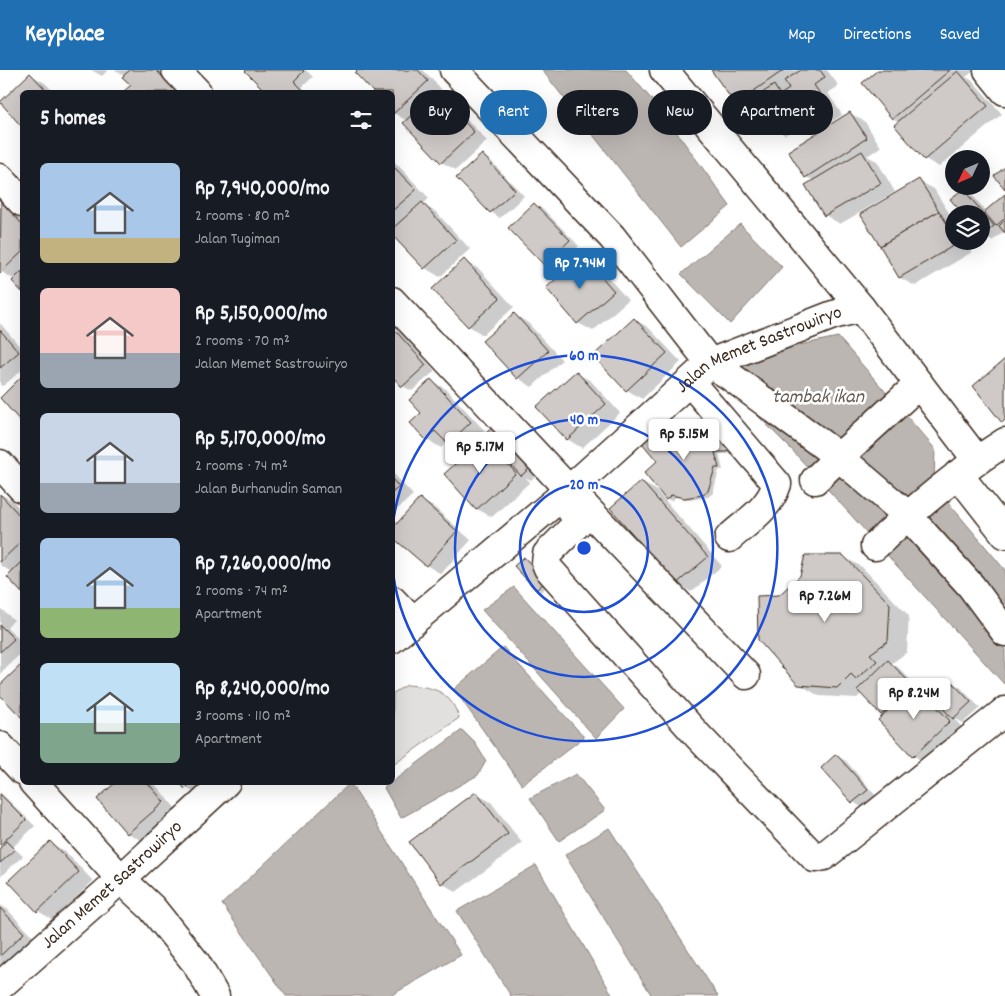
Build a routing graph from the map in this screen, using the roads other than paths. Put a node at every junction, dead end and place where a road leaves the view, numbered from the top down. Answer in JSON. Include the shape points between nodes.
{"nodes":[{"id":1,"x":176,"y":70,"type":"edge"},
{"id":2,"x":454,"y":70,"type":"edge"},
{"id":3,"x":664,"y":70,"type":"edge"},
{"id":4,"x":988,"y":70,"type":"edge"},
{"id":5,"x":195,"y":90,"type":"edge"},
{"id":6,"x":1005,"y":91,"type":"edge"},
{"id":7,"x":0,"y":178,"type":"edge"},
{"id":8,"x":20,"y":200,"type":"edge"},
{"id":9,"x":395,"y":304,"type":"edge"},
{"id":10,"x":861,"y":308,"type":"junction"},
{"id":11,"x":710,"y":363,"type":"junction"},
{"id":12,"x":690,"y":382,"type":"junction"},
{"id":13,"x":919,"y":384,"type":"junction"},
{"id":14,"x":1005,"y":442,"type":"edge"},
{"id":15,"x":839,"y":457,"type":"junction"},
{"id":16,"x":0,"y":464,"type":"edge"},
{"id":17,"x":967,"y":467,"type":"junction"},
{"id":18,"x":815,"y":480,"type":"dead end"},
{"id":19,"x":20,"y":486,"type":"edge"},
{"id":20,"x":564,"y":494,"type":"junction"},
{"id":21,"x":907,"y":516,"type":"junction"},
{"id":22,"x":522,"y":529,"type":"junction"},
{"id":23,"x":1005,"y":534,"type":"edge"},
{"id":24,"x":729,"y":538,"type":"dead end"},
{"id":25,"x":876,"y":546,"type":"dead end"},
{"id":26,"x":547,"y":554,"type":"junction"},
{"id":27,"x":395,"y":608,"type":"edge"},
{"id":28,"x":403,"y":631,"type":"edge"},
{"id":29,"x":1005,"y":632,"type":"edge"},
{"id":30,"x":746,"y":675,"type":"dead end"},
{"id":31,"x":1005,"y":711,"type":"edge"},
{"id":32,"x":0,"y":746,"type":"edge"},
{"id":33,"x":20,"y":768,"type":"edge"},
{"id":34,"x":37,"y":785,"type":"edge"},
{"id":35,"x":223,"y":785,"type":"edge"},
{"id":36,"x":121,"y":879,"type":"junction"},
{"id":37,"x":0,"y":986,"type":"edge"},
{"id":38,"x":215,"y":996,"type":"edge"}],
"edges":[{"from":1,"to":5,"type":"street"},
{"from":2,"to":11,"type":"street","via":[[612,237]]},
{"from":3,"to":10,"type":"street"},
{"from":4,"to":6,"type":"street"},
{"from":7,"to":8,"type":"street"},
{"from":9,"to":20,"type":"street"},
{"from":10,"to":11,"type":"street","name":"Jalan Memet Sastrowiryo","via":[[833,315]]},
{"from":10,"to":13,"type":"street"},
{"from":11,"to":12,"type":"street","name":"Jalan Memet Sastrowiryo"},
{"from":11,"to":15,"type":"street"},
{"from":12,"to":20,"type":"street","name":"Jalan Memet Sastrowiryo"},
{"from":12,"to":24,"type":"street","via":[[777,484],[766,506]]},
{"from":13,"to":15,"type":"street"},
{"from":13,"to":17,"type":"street"},
{"from":14,"to":17,"type":"street"},
{"from":15,"to":18,"type":"street"},
{"from":15,"to":21,"type":"street"},
{"from":16,"to":19,"type":"street"},
{"from":17,"to":21,"type":"street"},
{"from":17,"to":23,"type":"street"},
{"from":20,"to":22,"type":"street","name":"Jalan Memet Sastrowiryo"},
{"from":20,"to":26,"type":"street","via":[[579,518],[578,523]]},
{"from":20,"to":30,"type":"street"},
{"from":21,"to":25,"type":"street"},
{"from":21,"to":29,"type":"street","via":[[971,586]]},
{"from":22,"to":26,"type":"street"},
{"from":22,"to":28,"type":"street","name":"Jalan Memet Sastrowiryo"},
{"from":26,"to":31,"type":"street","via":[[546,563],[554,575],[697,735],[815,858],[824,856]]},
{"from":27,"to":28,"type":"street"},
{"from":32,"to":33,"type":"street"},
{"from":34,"to":36,"type":"street"},
{"from":35,"to":36,"type":"street","name":"Jalan Memet Sastrowiryo"},
{"from":36,"to":37,"type":"street","name":"Jalan Memet Sastrowiryo"},
{"from":36,"to":38,"type":"street","via":[[177,937]]}]}
